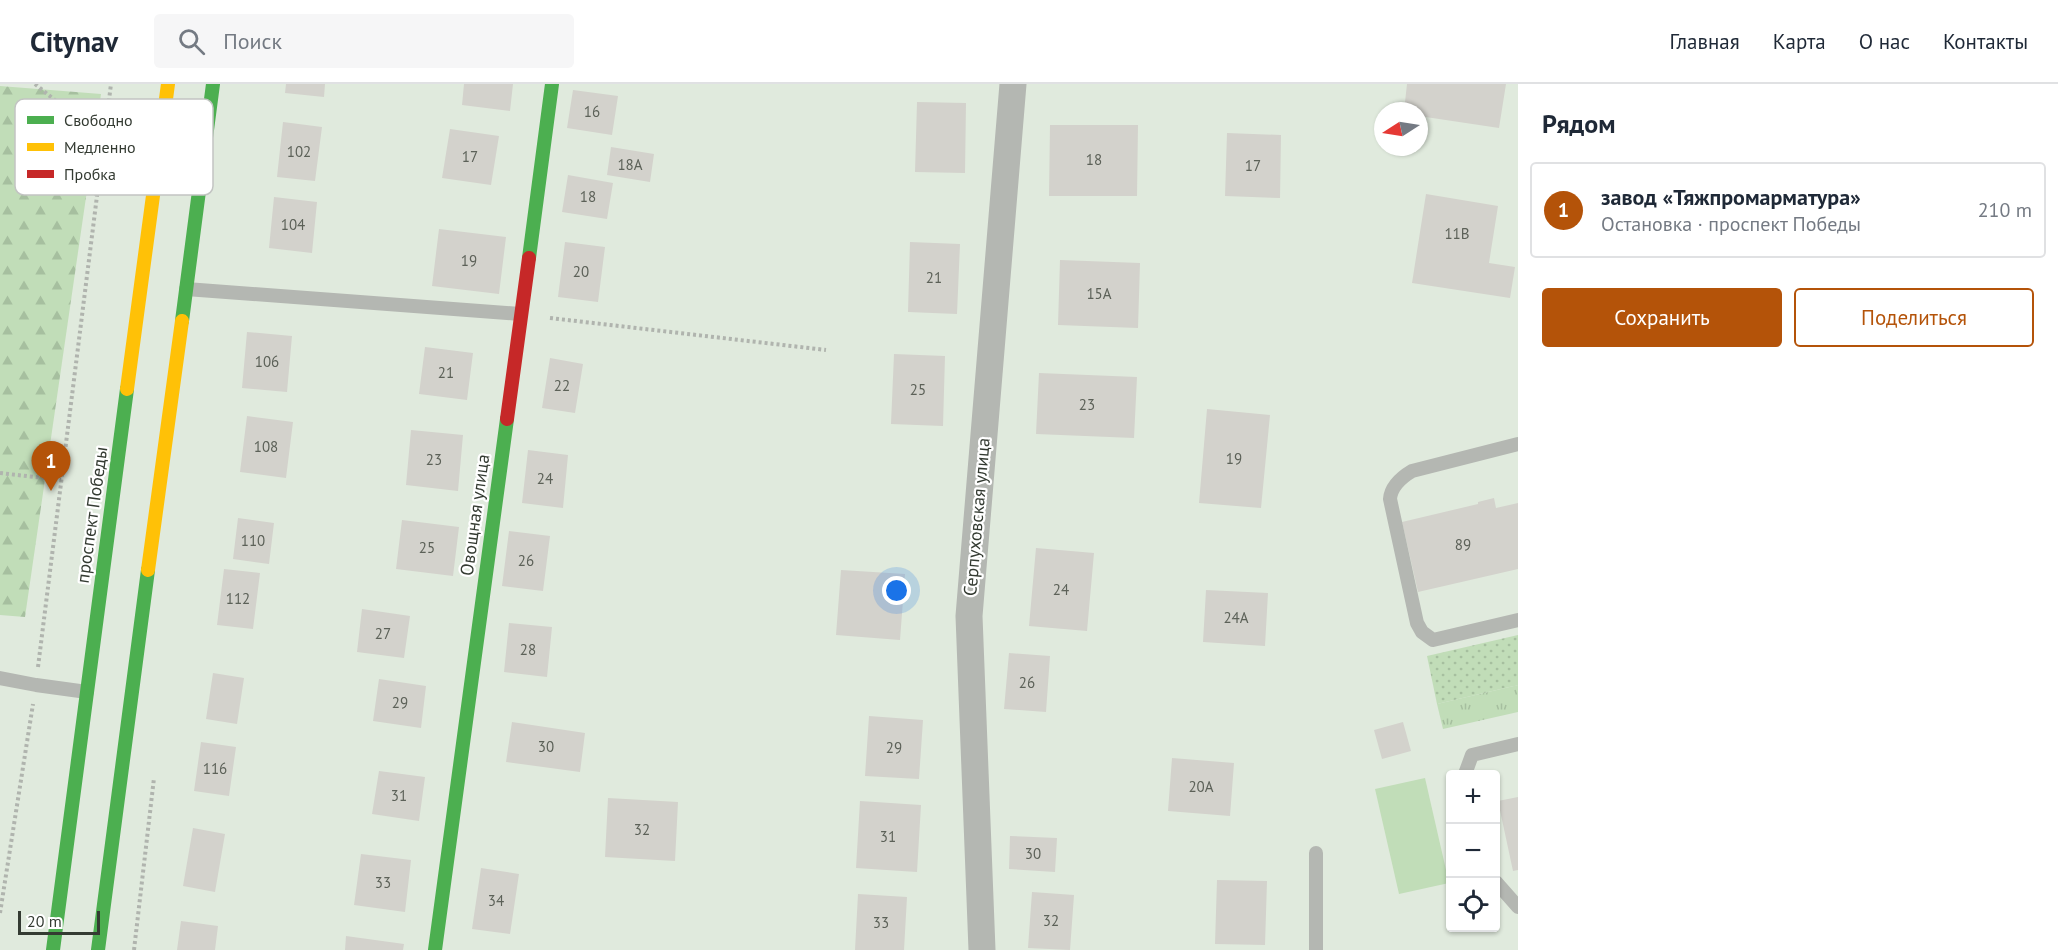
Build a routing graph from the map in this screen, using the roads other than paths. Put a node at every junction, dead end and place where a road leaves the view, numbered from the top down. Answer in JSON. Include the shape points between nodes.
{"nodes":[{"id":1,"x":168,"y":84,"type":"edge"},
{"id":2,"x":213,"y":84,"type":"edge"},
{"id":3,"x":552,"y":84,"type":"edge"},
{"id":4,"x":1013,"y":84,"type":"edge"},
{"id":5,"x":166,"y":99,"type":"edge"},
{"id":6,"x":211,"y":99,"type":"edge"},
{"id":7,"x":153,"y":195,"type":"edge"},
{"id":8,"x":198,"y":195,"type":"edge"},
{"id":9,"x":186,"y":289,"type":"junction"},
{"id":10,"x":520,"y":314,"type":"junction"},
{"id":11,"x":1518,"y":444,"type":"edge"},
{"id":12,"x":1518,"y":620,"type":"edge"},
{"id":13,"x":0,"y":678,"type":"edge"},
{"id":14,"x":87,"y":692,"type":"junction"},
{"id":15,"x":1518,"y":744,"type":"edge"},
{"id":16,"x":1466,"y":770,"type":"edge"},
{"id":17,"x":1316,"y":853,"type":"dead end"},
{"id":18,"x":1500,"y":887,"type":"edge"},
{"id":19,"x":1518,"y":907,"type":"edge"},
{"id":20,"x":53,"y":950,"type":"edge"},
{"id":21,"x":98,"y":950,"type":"edge"},
{"id":22,"x":435,"y":950,"type":"edge"},
{"id":23,"x":982,"y":950,"type":"edge"},
{"id":24,"x":1316,"y":950,"type":"edge"}],
"edges":[{"from":1,"to":5,"type":"main road","name":"проспект Победы"},
{"from":2,"to":6,"type":"main road"},
{"from":3,"to":10,"type":"main road","name":"Овощная улица"},
{"from":4,"to":23,"type":"street","name":"Серпуховская улица","via":[[969,616]]},
{"from":7,"to":14,"type":"main road","name":"проспект Победы"},
{"from":8,"to":9,"type":"main road"},
{"from":9,"to":10,"type":"lane"},
{"from":9,"to":21,"type":"main road"},
{"from":10,"to":22,"type":"main road","name":"Овощная улица"},
{"from":11,"to":12,"type":"lane","via":[[1412,471],[1403,477],[1389,499],[1422,632],[1433,640]]},
{"from":13,"to":14,"type":"lane"},
{"from":14,"to":20,"type":"main road","name":"проспект Победы"},
{"from":15,"to":16,"type":"lane","via":[[1472,755]]},
{"from":17,"to":24,"type":"lane"},
{"from":18,"to":19,"type":"lane"}]}
